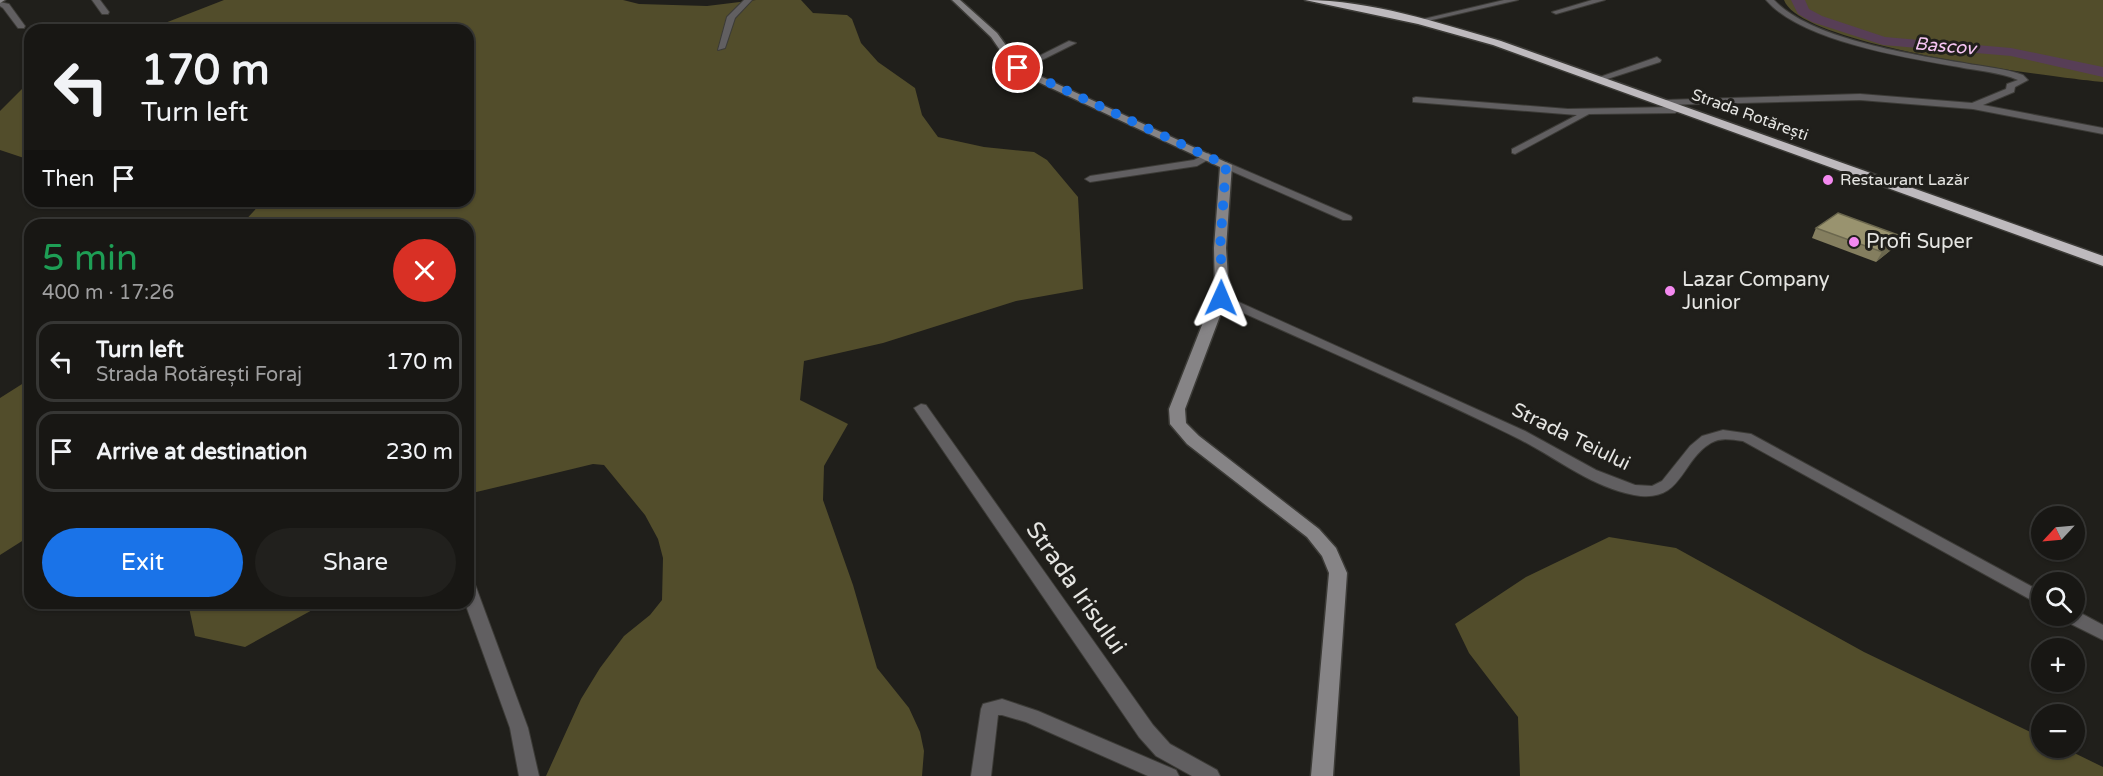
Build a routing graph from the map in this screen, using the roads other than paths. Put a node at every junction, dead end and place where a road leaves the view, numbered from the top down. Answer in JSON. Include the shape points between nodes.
{"nodes":[{"id":1,"x":96,"y":0,"type":"edge"},
{"id":2,"x":748,"y":0,"type":"edge"},
{"id":3,"x":956,"y":0,"type":"edge"},
{"id":4,"x":1310,"y":0,"type":"edge"},
{"id":5,"x":1514,"y":0,"type":"edge"},
{"id":6,"x":1601,"y":0,"type":"edge"},
{"id":7,"x":1770,"y":0,"type":"edge"},
{"id":8,"x":0,"y":1,"type":"edge"},
{"id":9,"x":105,"y":12,"type":"dead end"},
{"id":10,"x":1556,"y":12,"type":"dead end"},
{"id":11,"x":1419,"y":21,"type":"junction"},
{"id":12,"x":21,"y":26,"type":"dead end"},
{"id":13,"x":1072,"y":44,"type":"dead end"},
{"id":14,"x":721,"y":48,"type":"dead end"},
{"id":15,"x":1657,"y":60,"type":"dead end"},
{"id":16,"x":1018,"y":68,"type":"junction"},
{"id":17,"x":1598,"y":79,"type":"junction"},
{"id":18,"x":1416,"y":100,"type":"dead end"},
{"id":19,"x":1664,"y":103,"type":"junction"},
{"id":20,"x":1973,"y":106,"type":"junction"},
{"id":21,"x":1683,"y":110,"type":"junction"},
{"id":22,"x":1588,"y":112,"type":"junction"},
{"id":23,"x":2103,"y":132,"type":"edge"},
{"id":24,"x":1515,"y":151,"type":"dead end"},
{"id":25,"x":1208,"y":156,"type":"junction"},
{"id":26,"x":1226,"y":165,"type":"junction"},
{"id":27,"x":1090,"y":179,"type":"dead end"},
{"id":28,"x":1347,"y":218,"type":"dead end"},
{"id":29,"x":2103,"y":261,"type":"edge"},
{"id":30,"x":1221,"y":298,"type":"junction"},
{"id":31,"x":921,"y":408,"type":"dead end"},
{"id":32,"x":2031,"y":594,"type":"edge"},
{"id":33,"x":474,"y":604,"type":"edge"},
{"id":34,"x":2085,"y":623,"type":"edge"},
{"id":35,"x":2103,"y":633,"type":"edge"},
{"id":36,"x":529,"y":776,"type":"edge"},
{"id":37,"x":981,"y":776,"type":"edge"},
{"id":38,"x":1169,"y":776,"type":"edge"},
{"id":39,"x":1210,"y":776,"type":"edge"},
{"id":40,"x":1322,"y":776,"type":"edge"}],
"edges":[{"from":1,"to":9,"type":"street"},
{"from":2,"to":14,"type":"street","via":[[730,16]]},
{"from":3,"to":16,"type":"street","via":[[994,36]]},
{"from":4,"to":11,"type":"highway","name":"Strada Rotărești"},
{"from":5,"to":11,"type":"street"},
{"from":6,"to":10,"type":"street"},
{"from":7,"to":20,"type":"street","via":[[1778,11],[1790,17],[1859,42],[2024,78],[2010,86],[2011,90]]},
{"from":8,"to":12,"type":"street"},
{"from":11,"to":17,"type":"highway","name":"Strada Rotărești","via":[[1497,43]]},
{"from":13,"to":16,"type":"street"},
{"from":15,"to":17,"type":"street"},
{"from":16,"to":25,"type":"street"},
{"from":17,"to":19,"type":"highway","name":"Strada Rotărești"},
{"from":18,"to":22,"type":"street"},
{"from":19,"to":20,"type":"street","via":[[1860,97]]},
{"from":19,"to":21,"type":"highway","name":"Strada Rotărești"},
{"from":20,"to":23,"type":"street"},
{"from":21,"to":22,"type":"street"},
{"from":21,"to":29,"type":"highway","name":"Strada Rotărești"},
{"from":22,"to":24,"type":"street"},
{"from":25,"to":26,"type":"street"},
{"from":25,"to":27,"type":"street","via":[[1197,163]]},
{"from":26,"to":28,"type":"street"},
{"from":26,"to":30,"type":"street"},
{"from":30,"to":32,"type":"street","name":"Strada Teiului","via":[[1636,491],[1654,491],[1668,485],[1701,441],[1728,432],[1746,437]]},
{"from":30,"to":40,"type":"street","via":[[1176,409],[1178,424],[1313,533],[1330,554],[1338,573]]},
{"from":31,"to":39,"type":"street","name":"Strada Irisului","via":[[1146,731],[1164,750]]},
{"from":33,"to":36,"type":"street","via":[[519,728]]},
{"from":34,"to":35,"type":"street"},
{"from":37,"to":38,"type":"street","via":[[990,709],[1002,707]]}]}
